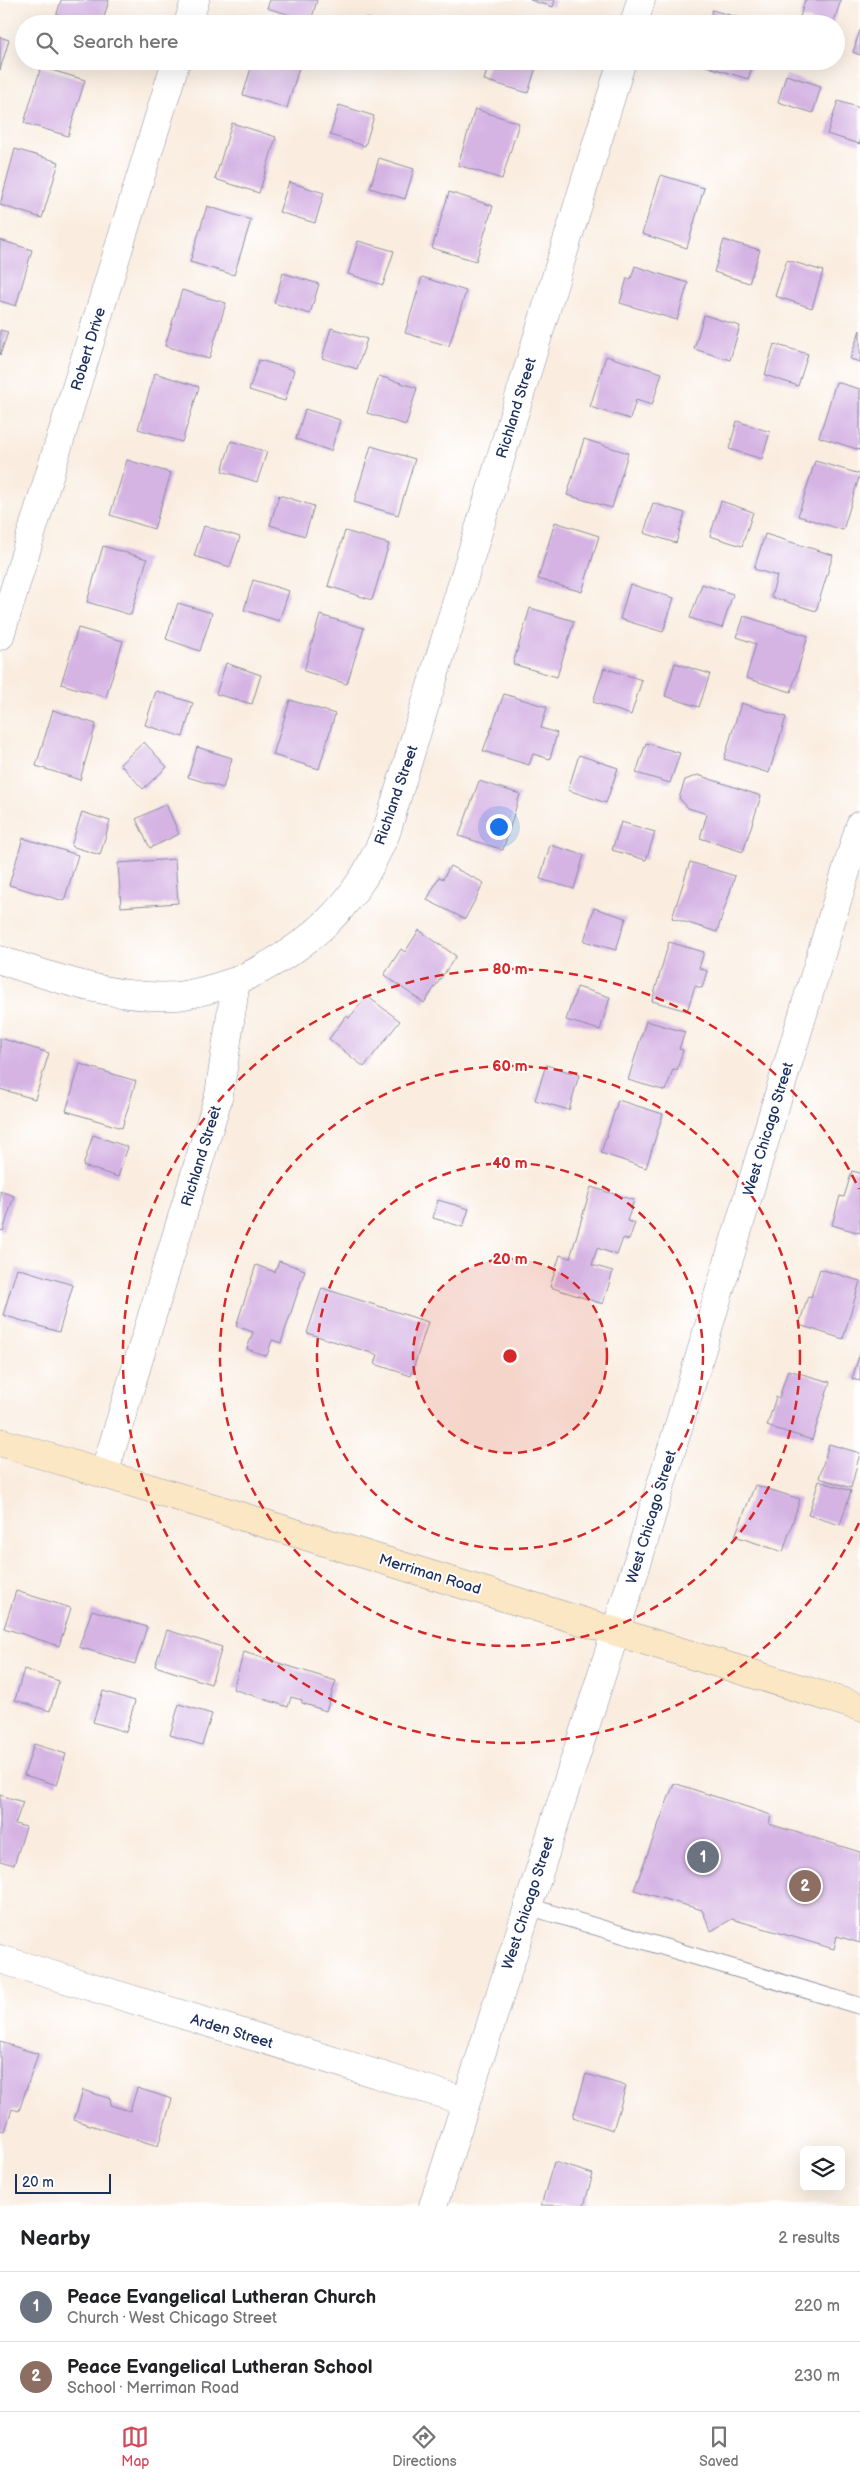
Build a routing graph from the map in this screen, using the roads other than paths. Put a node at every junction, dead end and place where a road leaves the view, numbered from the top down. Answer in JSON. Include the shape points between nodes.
{"nodes":[{"id":1,"x":195,"y":0,"type":"edge"},
{"id":2,"x":641,"y":0,"type":"edge"},
{"id":3,"x":191,"y":15,"type":"edge"},
{"id":4,"x":637,"y":15,"type":"edge"},
{"id":5,"x":173,"y":70,"type":"edge"},
{"id":6,"x":619,"y":70,"type":"edge"},
{"id":7,"x":0,"y":636,"type":"edge"},
{"id":8,"x":860,"y":825,"type":"edge"},
{"id":9,"x":0,"y":960,"type":"edge"},
{"id":10,"x":236,"y":981,"type":"junction"},
{"id":11,"x":0,"y":1442,"type":"edge"},
{"id":12,"x":104,"y":1474,"type":"junction"},
{"id":13,"x":615,"y":1631,"type":"junction"},
{"id":14,"x":860,"y":1707,"type":"edge"},
{"id":15,"x":527,"y":1906,"type":"junction"},
{"id":16,"x":0,"y":1959,"type":"edge"},
{"id":17,"x":860,"y":2006,"type":"edge"},
{"id":18,"x":465,"y":2102,"type":"junction"},
{"id":19,"x":433,"y":2206,"type":"edge"}],
"edges":[{"from":1,"to":3,"type":"street"},
{"from":2,"to":4,"type":"street"},
{"from":5,"to":7,"type":"street","name":"Robert Drive"},
{"from":6,"to":10,"type":"street","name":"Richland Street","via":[[386,833],[364,878],[326,924],[287,955]]},
{"from":8,"to":13,"type":"street","name":"West Chicago Street"},
{"from":9,"to":10,"type":"street","via":[[96,989],[136,994],[176,996]]},
{"from":10,"to":12,"type":"street","name":"Richland Street","via":[[220,1095]]},
{"from":11,"to":12,"type":"main road","name":"Merriman Road"},
{"from":12,"to":13,"type":"main road","name":"Merriman Road"},
{"from":13,"to":14,"type":"main road","name":"Merriman Road"},
{"from":13,"to":15,"type":"street","name":"West Chicago Street"},
{"from":15,"to":17,"type":"lane"},
{"from":15,"to":18,"type":"street","name":"West Chicago Street"},
{"from":16,"to":18,"type":"street","name":"Arden Street"},
{"from":18,"to":19,"type":"street","name":"West Chicago Street"}]}
